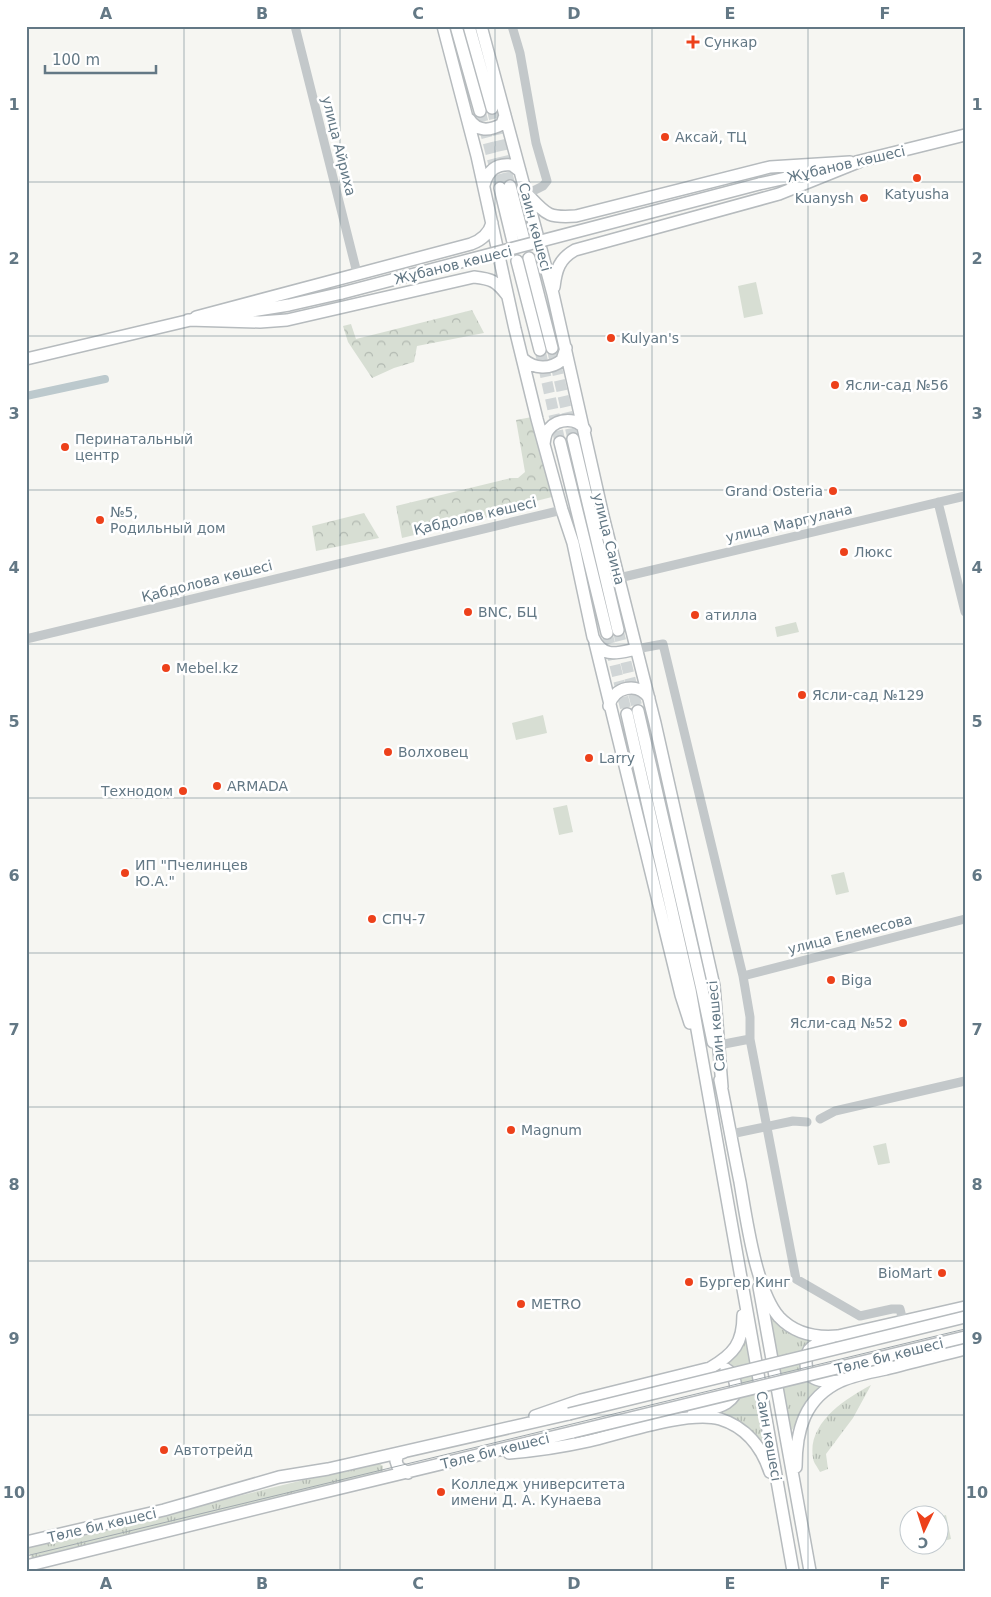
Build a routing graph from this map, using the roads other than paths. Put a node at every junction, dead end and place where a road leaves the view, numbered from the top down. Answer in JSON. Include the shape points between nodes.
{"nodes":[{"id":1,"x":295,"y":26,"type":"edge"},
{"id":2,"x":443,"y":26,"type":"edge"},
{"id":3,"x":456,"y":26,"type":"edge"},
{"id":4,"x":468,"y":26,"type":"edge"},
{"id":5,"x":481,"y":26,"type":"edge"},
{"id":6,"x":512,"y":26,"type":"edge"},
{"id":7,"x":506,"y":115,"type":"junction"},
{"id":8,"x":468,"y":118,"type":"junction"},
{"id":9,"x":965,"y":135,"type":"edge"},
{"id":10,"x":862,"y":161,"type":"junction"},
{"id":11,"x":520,"y":171,"type":"junction"},
{"id":12,"x":484,"y":185,"type":"junction"},
{"id":13,"x":505,"y":187,"type":"tunnel mouth"},
{"id":14,"x":527,"y":194,"type":"junction"},
{"id":15,"x":492,"y":223,"type":"junction"},
{"id":16,"x":518,"y":241,"type":"dead end"},
{"id":17,"x":357,"y":273,"type":"junction"},
{"id":18,"x":553,"y":294,"type":"junction"},
{"id":19,"x":509,"y":298,"type":"junction"},
{"id":20,"x":188,"y":320,"type":"junction"},
{"id":21,"x":552,"y":348,"type":"tunnel mouth"},
{"id":22,"x":566,"y":348,"type":"junction"},
{"id":23,"x":540,"y":350,"type":"tunnel mouth"},
{"id":24,"x":26,"y":359,"type":"edge"},
{"id":25,"x":523,"y":359,"type":"junction"},
{"id":26,"x":584,"y":430,"type":"junction"},
{"id":27,"x":573,"y":439,"type":"tunnel mouth"},
{"id":28,"x":560,"y":442,"type":"tunnel mouth"},
{"id":29,"x":544,"y":444,"type":"junction"},
{"id":30,"x":965,"y":496,"type":"edge"},
{"id":31,"x":938,"y":502,"type":"junction"},
{"id":32,"x":562,"y":510,"type":"junction"},
{"id":33,"x":394,"y":550,"type":"joint"},
{"id":34,"x":619,"y":578,"type":"junction"},
{"id":35,"x":965,"y":612,"type":"edge"},
{"id":36,"x":593,"y":637,"type":"junction"},
{"id":37,"x":26,"y":639,"type":"edge"},
{"id":38,"x":636,"y":649,"type":"junction"},
{"id":39,"x":649,"y":698,"type":"junction"},
{"id":40,"x":609,"y":706,"type":"junction"},
{"id":41,"x":965,"y":919,"type":"edge"},
{"id":42,"x":743,"y":976,"type":"junction"},
{"id":43,"x":750,"y":1039,"type":"junction"},
{"id":44,"x":719,"y":1046,"type":"junction"},
{"id":45,"x":704,"y":1065,"type":"junction"},
{"id":46,"x":965,"y":1081,"type":"edge"},
{"id":47,"x":722,"y":1087,"type":"junction"},
{"id":48,"x":820,"y":1119,"type":"dead end"},
{"id":49,"x":807,"y":1122,"type":"dead end"},
{"id":50,"x":766,"y":1128,"type":"junction"},
{"id":51,"x":731,"y":1134,"type":"junction"},
{"id":52,"x":752,"y":1252,"type":"junction"},
{"id":53,"x":741,"y":1275,"type":"junction"},
{"id":54,"x":965,"y":1307,"type":"edge"},
{"id":55,"x":965,"y":1317,"type":"edge"},
{"id":56,"x":903,"y":1321,"type":"junction"},
{"id":57,"x":838,"y":1336,"type":"junction"},
{"id":58,"x":965,"y":1337,"type":"edge"},
{"id":59,"x":965,"y":1349,"type":"edge"},
{"id":60,"x":710,"y":1368,"type":"junction"},
{"id":61,"x":842,"y":1381,"type":"junction"},
{"id":62,"x":670,"y":1420,"type":"junction"},
{"id":63,"x":498,"y":1430,"type":"junction"},
{"id":64,"x":404,"y":1452,"type":"junction"},
{"id":65,"x":478,"y":1456,"type":"junction"},
{"id":66,"x":408,"y":1472,"type":"junction"},
{"id":67,"x":796,"y":1499,"type":"junction"},
{"id":68,"x":781,"y":1503,"type":"junction"},
{"id":69,"x":26,"y":1542,"type":"edge"},
{"id":70,"x":26,"y":1566,"type":"edge"},
{"id":71,"x":793,"y":1571,"type":"edge"},
{"id":72,"x":810,"y":1571,"type":"edge"}],
"edges":[{"from":1,"to":17,"type":"street","name":"улица Айриха"},
{"from":2,"to":8,"type":"main road"},
{"from":3,"to":4,"type":"main road","via":[[486,110]]},
{"from":5,"to":7,"type":"main road","name":"Саин көшесі"},
{"from":6,"to":14,"type":"street","via":[[547,181]]},
{"from":7,"to":8,"type":"main road","via":[[502,124],[487,129],[476,127]]},
{"from":7,"to":11,"type":"main road","name":"Саин көшесі"},
{"from":8,"to":12,"type":"main road"},
{"from":9,"to":10,"type":"main road","name":"Жұбанов көшесі"},
{"from":10,"to":14,"type":"main road","via":[[770,167],[559,218],[543,211]]},
{"from":10,"to":18,"type":"main road","via":[[779,194],[575,250],[560,261]]},
{"from":10,"to":20,"type":"main road","name":"Жұбанов көшесі","bridge":true,"via":[[760,184],[342,293],[289,305]]},
{"from":11,"to":12,"type":"main road","via":[[512,165],[499,166],[490,170]]},
{"from":11,"to":14,"type":"main road","name":"Саин көшесі"},
{"from":12,"to":15,"type":"main road"},
{"from":13,"to":16,"type":"main road","name":"Саин көшесі"},
{"from":14,"to":18,"type":"main road","name":"Саин көшесі"},
{"from":15,"to":17,"type":"main road","via":[[486,235],[478,241]]},
{"from":15,"to":19,"type":"main road"},
{"from":17,"to":20,"type":"main road"},
{"from":18,"to":22,"type":"main road","name":"Саин көшесі"},
{"from":19,"to":20,"type":"main road","via":[[494,281],[474,277],[287,320]]},
{"from":19,"to":25,"type":"main road"},
{"from":20,"to":24,"type":"main road","name":"Жұбанов көшесі"},
{"from":21,"to":23,"type":"main road","name":"Саин көшесі","via":[[523,259]]},
{"from":22,"to":25,"type":"main road","via":[[562,360],[548,367],[535,366]]},
{"from":22,"to":26,"type":"main road","name":"Саин көшесі"},
{"from":25,"to":29,"type":"main road","name":"Саин көшесі"},
{"from":26,"to":29,"type":"main road","via":[[582,424],[560,422],[547,431]]},
{"from":26,"to":34,"type":"main road","name":"улица Саина"},
{"from":27,"to":28,"type":"main road","via":[[613,631]]},
{"from":29,"to":32,"type":"main road","name":"Саин көшесі"},
{"from":30,"to":31,"type":"street","name":"улица Маргулана"},
{"from":31,"to":34,"type":"street","name":"улица Маргулана"},
{"from":31,"to":35,"type":"street"},
{"from":32,"to":33,"type":"street","name":"Қабдолов көшесі"},
{"from":32,"to":36,"type":"main road","name":"Саин көшесі","via":[[573,543]]},
{"from":33,"to":37,"type":"street","name":"Қабдолова көшесі"},
{"from":34,"to":38,"type":"main road","name":"улица Саина"},
{"from":36,"to":38,"type":"main road","via":[[598,647],[607,652]]},
{"from":36,"to":40,"type":"main road","name":"Саин көшесі"},
{"from":38,"to":39,"type":"main road","name":"Саин көшесі"},
{"from":38,"to":42,"type":"street","via":[[663,644]]},
{"from":39,"to":40,"type":"main road","via":[[642,691],[628,688],[614,694]]},
{"from":39,"to":44,"type":"main road","name":"Саин көшесі","via":[[714,986]]},
{"from":40,"to":45,"type":"main road","name":"Саин көшесі","via":[[681,995]]},
{"from":41,"to":42,"type":"street","name":"улица Елемесова"},
{"from":42,"to":43,"type":"street"},
{"from":43,"to":44,"type":"street"},
{"from":43,"to":50,"type":"street"},
{"from":44,"to":47,"type":"main road","name":"Саин көшесі"},
{"from":45,"to":47,"type":"main road","name":"Саин көшесі","via":[[632,712],[702,989]]},
{"from":45,"to":53,"type":"main road","name":"Саин көшесі"},
{"from":46,"to":48,"type":"street","via":[[835,1111]]},
{"from":47,"to":51,"type":"main road"},
{"from":49,"to":50,"type":"street"},
{"from":50,"to":51,"type":"street"},
{"from":50,"to":56,"type":"street","via":[[796,1279],[860,1316],[900,1309]]},
{"from":51,"to":52,"type":"main road"},
{"from":52,"to":57,"type":"main road","via":[[767,1297],[782,1319],[806,1335],[821,1338]]},
{"from":52,"to":67,"type":"main road","name":"Саин көшесі"},
{"from":53,"to":60,"type":"main road","via":[[741,1337],[731,1354]]},
{"from":53,"to":68,"type":"main road","name":"Саин көшесі"},
{"from":54,"to":56,"type":"main road"},
{"from":55,"to":63,"type":"main road","name":"Төле би көшесі","bridge":true},
{"from":56,"to":57,"type":"main road"},
{"from":57,"to":61,"type":"main road","via":[[811,1348],[806,1363],[807,1371],[818,1381]]},
{"from":58,"to":65,"type":"main road","name":"Төле би көшесі","bridge":true},
{"from":59,"to":61,"type":"main road"},
{"from":60,"to":62,"type":"main road","via":[[724,1368],[730,1372],[736,1387],[735,1395],[723,1405]]},
{"from":60,"to":63,"type":"main road","via":[[581,1400]]},
{"from":61,"to":67,"type":"main road","via":[[819,1396],[801,1424],[796,1449]]},
{"from":62,"to":65,"type":"main road","via":[[536,1451]]},
{"from":62,"to":68,"type":"main road","via":[[704,1417],[740,1428],[760,1449]]},
{"from":63,"to":64,"type":"main road","name":"Төле би көшесі"},
{"from":64,"to":66,"type":"main road","via":[[398,1454],[396,1461],[398,1467]]},
{"from":64,"to":69,"type":"main road","name":"Төле би көшесі","via":[[279,1477],[164,1510]]},
{"from":65,"to":66,"type":"main road","name":"Төле би көшесі"},
{"from":66,"to":70,"type":"main road","name":"Төле би көшесі"},
{"from":67,"to":72,"type":"main road","name":"Саин көшесі"},
{"from":68,"to":71,"type":"main road","name":"Саин көшесі"}]}
